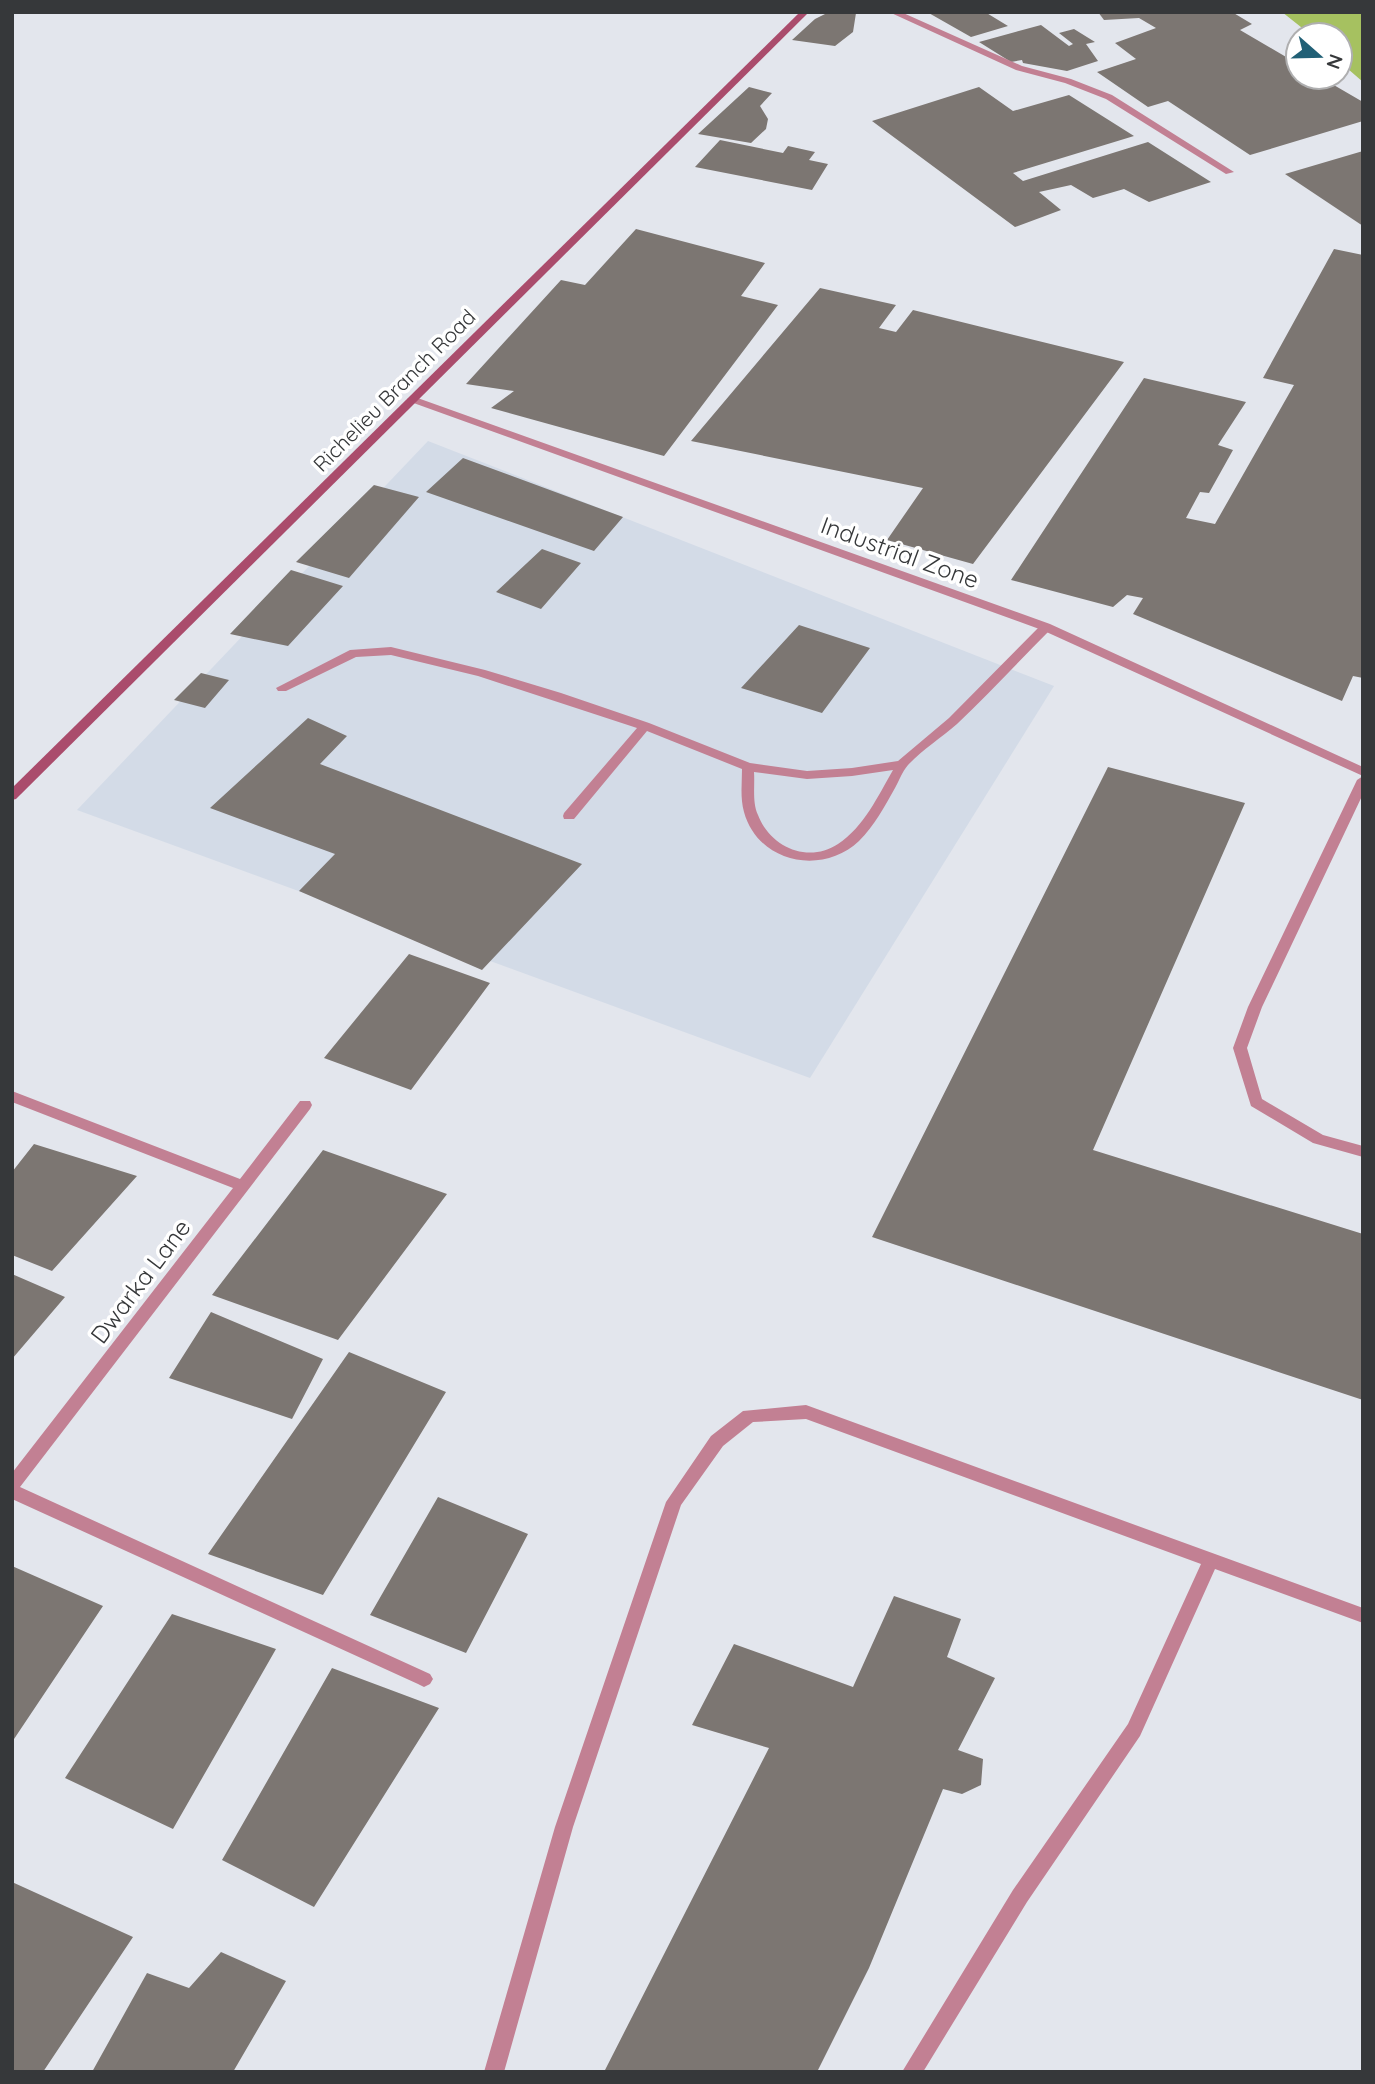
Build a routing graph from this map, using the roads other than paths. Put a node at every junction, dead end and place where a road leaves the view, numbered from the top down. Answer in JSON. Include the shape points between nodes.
{"nodes":[{"id":1,"x":805,"y":12,"type":"edge"},
{"id":2,"x":893,"y":12,"type":"edge"},
{"id":3,"x":1229,"y":172,"type":"dead end"},
{"id":4,"x":412,"y":399,"type":"junction"},
{"id":5,"x":1046,"y":627,"type":"junction"},
{"id":6,"x":282,"y":688,"type":"dead end"},
{"id":7,"x":645,"y":726,"type":"junction"},
{"id":8,"x":902,"y":764,"type":"junction"},
{"id":9,"x":748,"y":767,"type":"junction"},
{"id":10,"x":1363,"y":772,"type":"edge"},
{"id":11,"x":1363,"y":780,"type":"edge"},
{"id":12,"x":12,"y":796,"type":"edge"},
{"id":13,"x":569,"y":816,"type":"dead end"},
{"id":14,"x":12,"y":1096,"type":"edge"},
{"id":15,"x":305,"y":1105,"type":"dead end"},
{"id":16,"x":1363,"y":1152,"type":"edge"},
{"id":17,"x":242,"y":1186,"type":"junction"},
{"id":18,"x":12,"y":1488,"type":"edge"},
{"id":19,"x":1211,"y":1560,"type":"junction"},
{"id":20,"x":1363,"y":1616,"type":"edge"},
{"id":21,"x":424,"y":1679,"type":"dead end"},
{"id":22,"x":494,"y":2072,"type":"edge"},
{"id":23,"x":912,"y":2072,"type":"edge"}],
"edges":[{"from":1,"to":4,"type":"main road","name":"Richelieu Branch Road"},
{"from":2,"to":3,"type":"street","via":[[1019,68],[1068,80],[1109,97]]},
{"from":4,"to":5,"type":"street","name":"Industrial Zone"},
{"from":4,"to":12,"type":"main road","name":"Richelieu Branch Road"},
{"from":5,"to":8,"type":"street","via":[[953,721]]},
{"from":5,"to":10,"type":"street","name":"Industrial Zone"},
{"from":6,"to":7,"type":"street","via":[[354,653],[391,652],[481,673]]},
{"from":7,"to":9,"type":"street"},
{"from":7,"to":13,"type":"street"},
{"from":8,"to":9,"type":"street","via":[[807,775]]},
{"from":8,"to":9,"type":"street","via":[[854,838],[832,853],[805,858],[776,849],[760,835],[749,812]]},
{"from":11,"to":16,"type":"street","via":[[1240,1048],[1256,1102],[1318,1139]]},
{"from":14,"to":17,"type":"street"},
{"from":15,"to":17,"type":"street","name":"Dwarka Lane"},
{"from":17,"to":18,"type":"street","name":"Dwarka Lane"},
{"from":18,"to":21,"type":"street"},
{"from":19,"to":20,"type":"street"},
{"from":19,"to":22,"type":"street","via":[[806,1412],[749,1416],[718,1441],[674,1502],[564,1827]]},
{"from":19,"to":23,"type":"street","via":[[1134,1730],[1020,1896]]}]}
